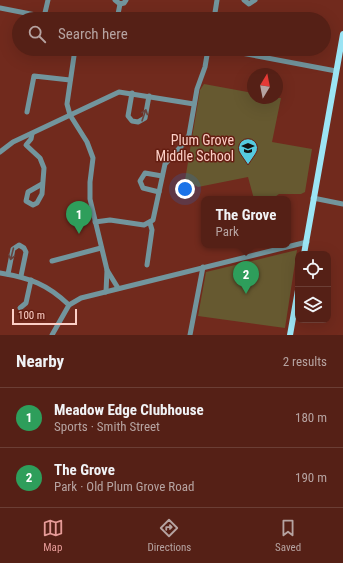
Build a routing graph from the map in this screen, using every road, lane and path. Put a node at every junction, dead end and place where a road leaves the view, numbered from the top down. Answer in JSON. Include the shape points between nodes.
{"nodes":[{"id":1,"x":48,"y":0,"type":"edge"},
{"id":2,"x":116,"y":0,"type":"edge"},
{"id":3,"x":126,"y":0,"type":"edge"},
{"id":4,"x":217,"y":0,"type":"edge"},
{"id":5,"x":244,"y":0,"type":"edge"},
{"id":6,"x":255,"y":0,"type":"edge"},
{"id":7,"x":120,"y":4,"type":"junction"},
{"id":8,"x":0,"y":8,"type":"edge"},
{"id":9,"x":20,"y":12,"type":"edge"},
{"id":10,"x":45,"y":12,"type":"edge"},
{"id":11,"x":119,"y":12,"type":"edge"},
{"id":12,"x":215,"y":12,"type":"edge"},
{"id":13,"x":343,"y":34,"type":"edge"},
{"id":14,"x":75,"y":56,"type":"edge"},
{"id":15,"x":206,"y":56,"type":"edge"},
{"id":16,"x":257,"y":56,"type":"edge"},
{"id":17,"x":336,"y":71,"type":"junction"},
{"id":18,"x":70,"y":80,"type":"junction"},
{"id":19,"x":132,"y":93,"type":"junction"},
{"id":20,"x":149,"y":96,"type":"junction"},
{"id":21,"x":194,"y":104,"type":"junction"},
{"id":22,"x":27,"y":112,"type":"dead end"},
{"id":23,"x":70,"y":115,"type":"junction"},
{"id":24,"x":32,"y":134,"type":"junction"},
{"id":25,"x":19,"y":139,"type":"junction"},
{"id":26,"x":26,"y":145,"type":"junction"},
{"id":27,"x":0,"y":152,"type":"edge"},
{"id":28,"x":162,"y":176,"type":"junction"},
{"id":29,"x":42,"y":184,"type":"dead end"},
{"id":30,"x":159,"y":192,"type":"junction"},
{"id":31,"x":313,"y":198,"type":"junction"},
{"id":32,"x":343,"y":204,"type":"edge"},
{"id":33,"x":95,"y":222,"type":"junction"},
{"id":34,"x":150,"y":223,"type":"junction"},
{"id":35,"x":307,"y":242,"type":"junction"},
{"id":36,"x":291,"y":246,"type":"edge"},
{"id":37,"x":101,"y":248,"type":"junction"},
{"id":38,"x":282,"y":248,"type":"edge"},
{"id":39,"x":305,"y":251,"type":"edge"},
{"id":40,"x":52,"y":261,"type":"dead end"},
{"id":41,"x":147,"y":265,"type":"dead end"},
{"id":42,"x":202,"y":267,"type":"junction"},
{"id":43,"x":107,"y":270,"type":"junction"},
{"id":44,"x":0,"y":273,"type":"edge"},
{"id":45,"x":8,"y":274,"type":"junction"},
{"id":46,"x":21,"y":276,"type":"junction"},
{"id":47,"x":31,"y":280,"type":"junction"},
{"id":48,"x":118,"y":288,"type":"junction"},
{"id":49,"x":106,"y":292,"type":"junction"},
{"id":50,"x":69,"y":305,"type":"junction"},
{"id":51,"x":295,"y":307,"type":"edge"},
{"id":52,"x":20,"y":308,"type":"dead end"},
{"id":53,"x":52,"y":335,"type":"edge"},
{"id":54,"x":190,"y":335,"type":"edge"},
{"id":55,"x":290,"y":335,"type":"edge"}],
"edges":[{"from":1,"to":10,"type":"street"},
{"from":2,"to":7,"type":"street"},
{"from":3,"to":7,"type":"street"},
{"from":4,"to":12,"type":"street"},
{"from":5,"to":6,"type":"street","via":[[249,4]]},
{"from":7,"to":11,"type":"street"},
{"from":8,"to":9,"type":"street"},
{"from":13,"to":17,"type":"main road"},
{"from":14,"to":18,"type":"street"},
{"from":15,"to":21,"type":"street"},
{"from":16,"to":17,"type":"street"},
{"from":17,"to":31,"type":"main road"},
{"from":18,"to":22,"type":"street","via":[[34,76]]},
{"from":18,"to":23,"type":"street","via":[[66,99]]},
{"from":19,"to":20,"type":"street"},
{"from":19,"to":20,"type":"street","one_way":true,"via":[[128,116],[134,122],[141,122],[145,118]]},
{"from":19,"to":23,"type":"street","via":[[119,92]]},
{"from":20,"to":21,"type":"street"},
{"from":21,"to":28,"type":"street","via":[[188,139],[166,161]]},
{"from":23,"to":24,"type":"street"},
{"from":23,"to":33,"type":"street","via":[[87,142],[93,158],[89,189]]},
{"from":24,"to":25,"type":"street"},
{"from":24,"to":26,"type":"street"},
{"from":25,"to":26,"type":"street"},
{"from":25,"to":27,"type":"street"},
{"from":26,"to":29,"type":"street","via":[[43,163]]},
{"from":28,"to":30,"type":"street"},
{"from":28,"to":30,"type":"street","via":[[145,173],[140,181],[143,188]]},
{"from":30,"to":34,"type":"street","via":[[156,214]]},
{"from":31,"to":32,"type":"street"},
{"from":31,"to":35,"type":"main road"},
{"from":33,"to":34,"type":"street","via":[[110,220],[144,225]]},
{"from":33,"to":37,"type":"street"},
{"from":34,"to":41,"type":"street","via":[[152,230]]},
{"from":35,"to":36,"type":"street"},
{"from":35,"to":39,"type":"main road"},
{"from":37,"to":40,"type":"street"},
{"from":37,"to":43,"type":"street"},
{"from":38,"to":42,"type":"street"},
{"from":42,"to":48,"type":"street"},
{"from":42,"to":54,"type":"street"},
{"from":43,"to":48,"type":"street"},
{"from":43,"to":49,"type":"street"},
{"from":44,"to":45,"type":"street"},
{"from":45,"to":46,"type":"street"},
{"from":46,"to":45,"type":"street","one_way":true,"via":[[26,252],[19,245],[13,249]]},
{"from":46,"to":47,"type":"street"},
{"from":47,"to":50,"type":"street","via":[[50,288]]},
{"from":47,"to":52,"type":"street","via":[[26,303]]},
{"from":48,"to":49,"type":"street"},
{"from":49,"to":50,"type":"street","via":[[81,298]]},
{"from":50,"to":53,"type":"street"},
{"from":51,"to":55,"type":"main road"}]}
